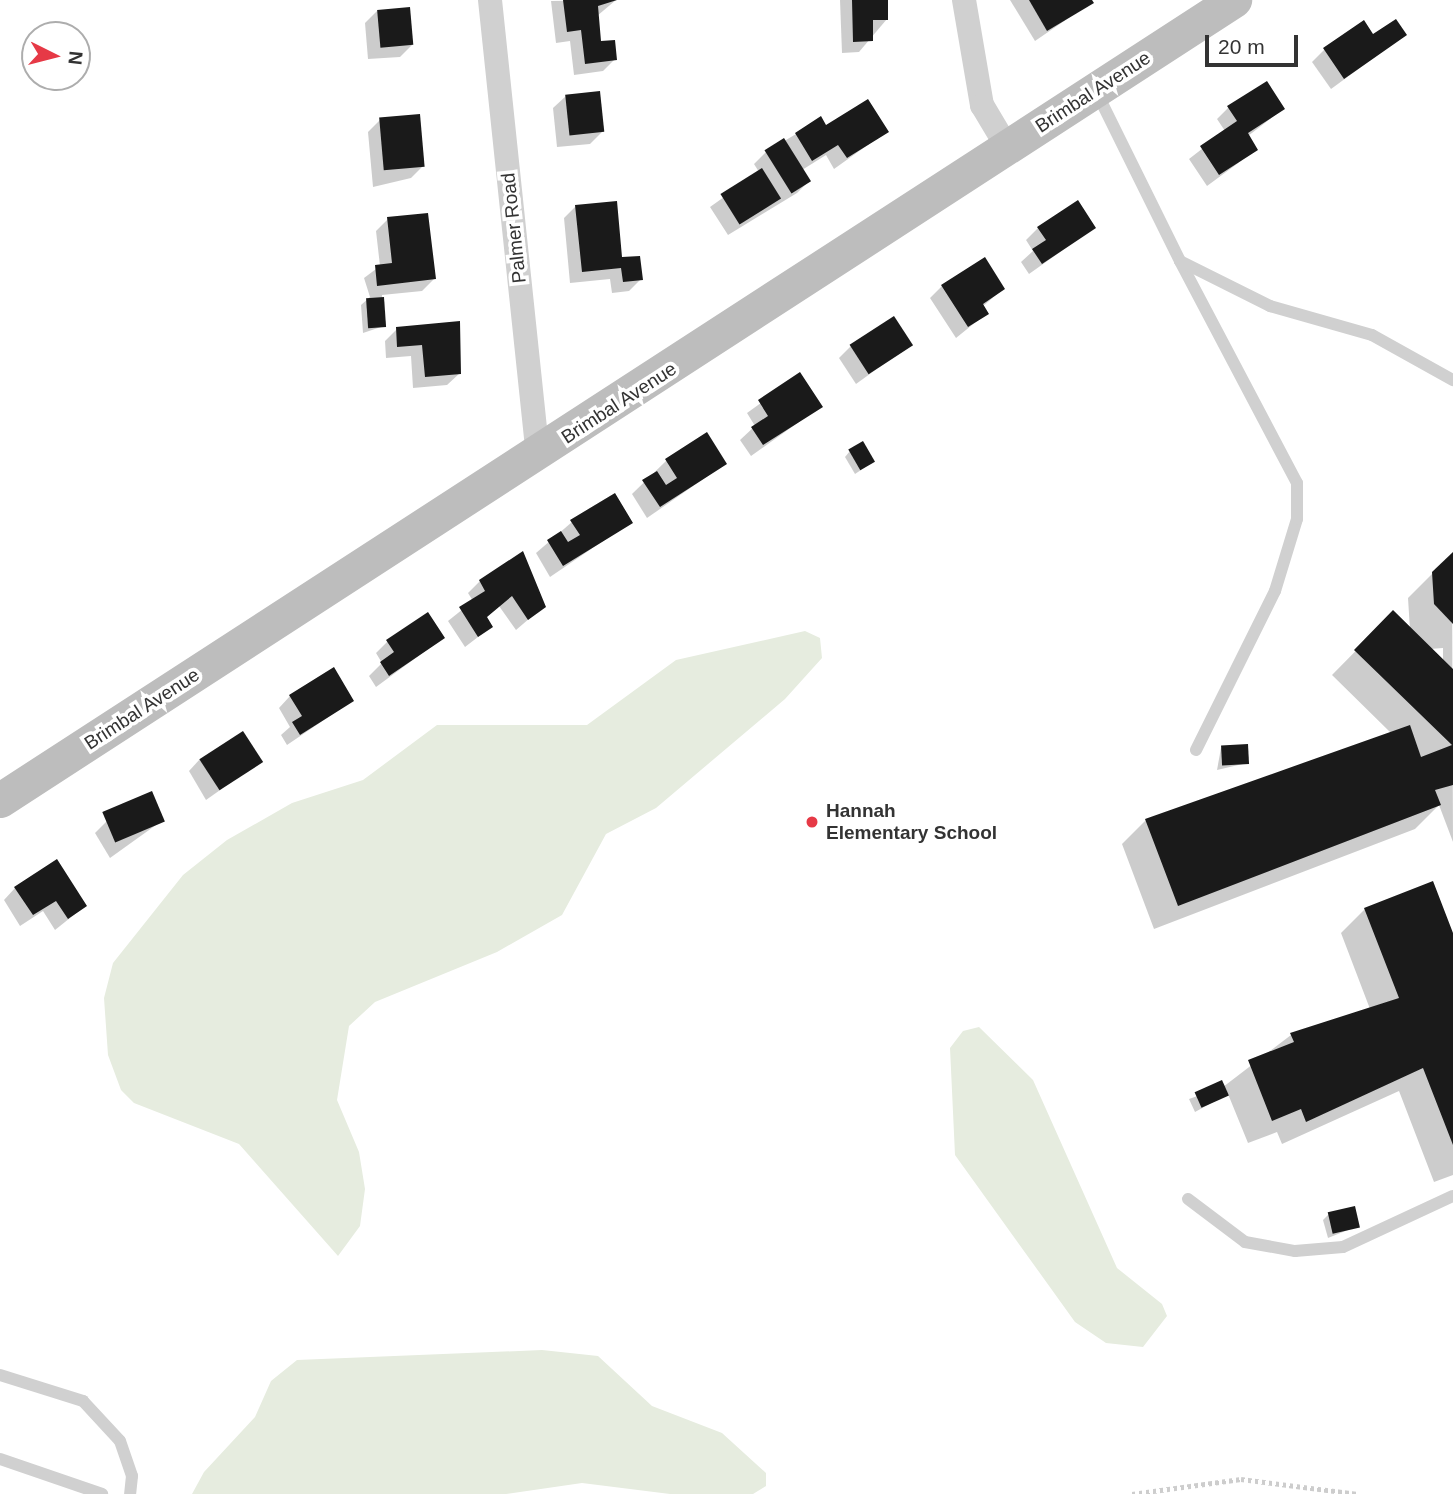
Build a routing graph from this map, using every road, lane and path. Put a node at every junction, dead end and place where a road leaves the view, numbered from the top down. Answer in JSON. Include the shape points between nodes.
{"nodes":[{"id":1,"x":490,"y":0,"type":"edge"},
{"id":2,"x":964,"y":0,"type":"edge"},
{"id":3,"x":1234,"y":0,"type":"edge"},
{"id":4,"x":1096,"y":91,"type":"junction"},
{"id":5,"x":1007,"y":147,"type":"junction"},
{"id":6,"x":1180,"y":261,"type":"junction"},
{"id":7,"x":1453,"y":380,"type":"edge"},
{"id":8,"x":538,"y":455,"type":"junction"},
{"id":9,"x":1196,"y":750,"type":"dead end"},
{"id":10,"x":0,"y":800,"type":"edge"},
{"id":11,"x":1453,"y":1196,"type":"edge"},
{"id":12,"x":1188,"y":1199,"type":"dead end"},
{"id":13,"x":0,"y":1375,"type":"edge"},
{"id":14,"x":0,"y":1459,"type":"edge"},
{"id":15,"x":102,"y":1494,"type":"edge"},
{"id":16,"x":130,"y":1494,"type":"edge"},
{"id":17,"x":1132,"y":1494,"type":"edge"},
{"id":18,"x":1358,"y":1494,"type":"edge"}],
"edges":[{"from":1,"to":8,"type":"street","name":"Palmer Road"},
{"from":2,"to":5,"type":"street","via":[[982,105]]},
{"from":3,"to":4,"type":"main road","name":"Brimbal Avenue"},
{"from":4,"to":5,"type":"main road","name":"Brimbal Avenue"},
{"from":4,"to":6,"type":"lane"},
{"from":5,"to":8,"type":"main road","name":"Brimbal Avenue"},
{"from":6,"to":7,"type":"lane","via":[[1270,306],[1372,335]]},
{"from":6,"to":9,"type":"lane","via":[[1297,483],[1297,519],[1275,592]]},
{"from":8,"to":10,"type":"main road","name":"Brimbal Avenue"},
{"from":11,"to":12,"type":"lane","via":[[1365,1239],[1295,1251],[1245,1242]]},
{"from":13,"to":16,"type":"lane","via":[[83,1401],[120,1441],[132,1476]]},
{"from":14,"to":15,"type":"lane"},
{"from":17,"to":18,"type":"path","via":[[1241,1479]]}]}
